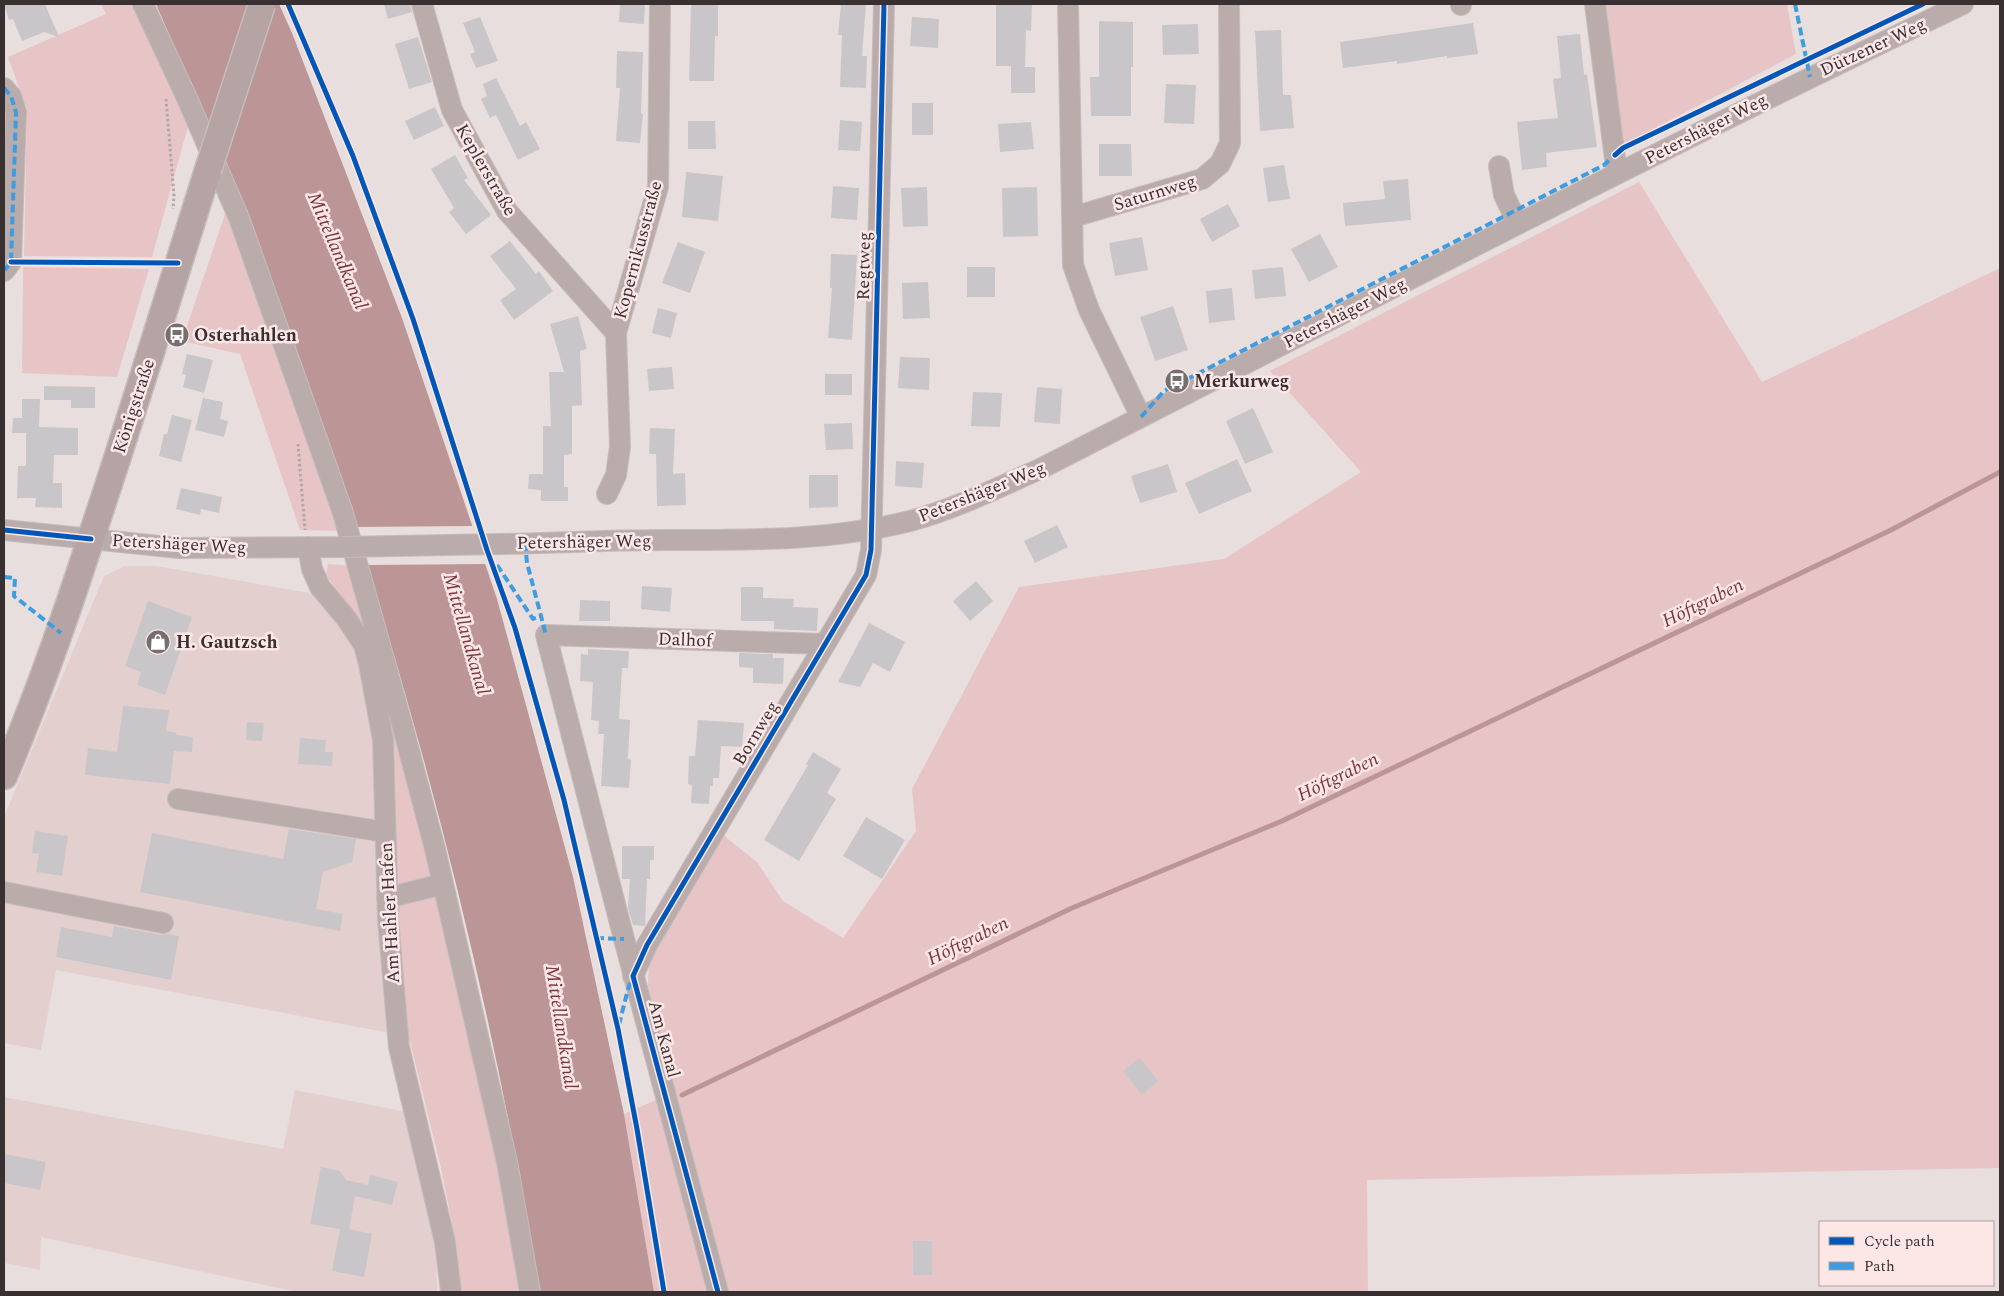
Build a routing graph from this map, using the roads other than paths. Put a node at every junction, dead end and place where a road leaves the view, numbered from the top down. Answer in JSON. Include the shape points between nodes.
{"nodes":[{"id":1,"x":143,"y":4,"type":"edge"},
{"id":2,"x":262,"y":4,"type":"edge"},
{"id":3,"x":422,"y":4,"type":"edge"},
{"id":4,"x":660,"y":4,"type":"edge"},
{"id":5,"x":884,"y":4,"type":"edge"},
{"id":6,"x":1068,"y":4,"type":"edge"},
{"id":7,"x":1229,"y":4,"type":"edge"},
{"id":8,"x":1595,"y":4,"type":"edge"},
{"id":9,"x":1963,"y":4,"type":"edge"},
{"id":10,"x":1810,"y":77,"type":"joint"},
{"id":11,"x":4,"y":88,"type":"edge"},
{"id":12,"x":1499,"y":166,"type":"dead end"},
{"id":13,"x":1617,"y":174,"type":"junction"},
{"id":14,"x":1073,"y":217,"type":"junction"},
{"id":15,"x":1518,"y":224,"type":"junction"},
{"id":16,"x":4,"y":271,"type":"edge"},
{"id":17,"x":616,"y":333,"type":"junction"},
{"id":18,"x":1141,"y":417,"type":"junction"},
{"id":19,"x":607,"y":494,"type":"dead end"},
{"id":20,"x":872,"y":529,"type":"junction"},
{"id":21,"x":4,"y":530,"type":"edge"},
{"id":22,"x":91,"y":539,"type":"junction"},
{"id":23,"x":308,"y":547,"type":"junction"},
{"id":24,"x":546,"y":635,"type":"joint"},
{"id":25,"x":825,"y":644,"type":"junction"},
{"id":26,"x":4,"y":776,"type":"edge"},
{"id":27,"x":178,"y":799,"type":"dead end"},
{"id":28,"x":385,"y":832,"type":"junction"},
{"id":29,"x":443,"y":884,"type":"junction"},
{"id":30,"x":4,"y":892,"type":"edge"},
{"id":31,"x":387,"y":898,"type":"junction"},
{"id":32,"x":163,"y":923,"type":"dead end"},
{"id":33,"x":624,"y":939,"type":"junction"},
{"id":34,"x":647,"y":946,"type":"junction"},
{"id":35,"x":634,"y":976,"type":"junction"},
{"id":36,"x":451,"y":1292,"type":"edge"},
{"id":37,"x":530,"y":1292,"type":"edge"},
{"id":38,"x":718,"y":1292,"type":"edge"}],
"edges":[{"from":1,"to":29,"type":"street","via":[[239,218],[343,513]]},
{"from":2,"to":22,"type":"main road","name":"Königstraße","bridge":true},
{"from":3,"to":17,"type":"street","name":"Keplerstraße","via":[[452,110],[507,211]]},
{"from":4,"to":17,"type":"street","name":"Kopernikusstraße","via":[[658,186]]},
{"from":5,"to":20,"type":"street","name":"Regtweg"},
{"from":6,"to":14,"type":"street"},
{"from":7,"to":14,"type":"street","name":"Saturnweg","via":[[1230,143],[1220,164],[1202,179]]},
{"from":8,"to":13,"type":"street"},
{"from":9,"to":10,"type":"street","name":"Dützener Weg"},
{"from":10,"to":13,"type":"street","name":"Petershäger Weg"},
{"from":11,"to":16,"type":"street","via":[[11,96],[16,112],[11,262]]},
{"from":12,"to":15,"type":"street","via":[[1504,196]]},
{"from":13,"to":15,"type":"street","name":"Petershäger Weg"},
{"from":14,"to":18,"type":"street","via":[[1073,265],[1089,310]]},
{"from":15,"to":18,"type":"street","name":"Petershäger Weg"},
{"from":17,"to":19,"type":"street","name":"Kopernikusstraße","via":[[620,447],[616,475]]},
{"from":18,"to":20,"type":"street","name":"Petershäger Weg","via":[[1040,469],[959,505]]},
{"from":20,"to":23,"type":"street","name":"Petershäger Weg","bridge":true,"via":[[765,540]]},
{"from":20,"to":25,"type":"street","name":"Bornweg","via":[[872,550],[866,575]]},
{"from":21,"to":22,"type":"street","name":"Petershäger Weg"},
{"from":22,"to":23,"type":"street","name":"Petershäger Weg","via":[[179,548]]},
{"from":22,"to":26,"type":"main road","name":"Königstraße","via":[[48,667]]},
{"from":23,"to":28,"type":"street","name":"Am Hahler Hafen","via":[[320,587],[364,646],[369,664],[383,740]]},
{"from":24,"to":25,"type":"street","name":"Dalhof"},
{"from":24,"to":33,"type":"street","name":"Am Kanal"},
{"from":25,"to":34,"type":"street","name":"Bornweg"},
{"from":27,"to":28,"type":"street"},
{"from":28,"to":31,"type":"street","name":"Am Hahler Hafen"},
{"from":29,"to":31,"type":"street"},
{"from":29,"to":37,"type":"street","via":[[507,1162]]},
{"from":30,"to":32,"type":"street"},
{"from":31,"to":36,"type":"street","name":"Am Hahler Hafen","via":[[399,1047],[445,1242]]},
{"from":33,"to":34,"type":"street"},
{"from":33,"to":35,"type":"street","name":"Am Kanal"},
{"from":34,"to":35,"type":"street","name":"Bornweg"},
{"from":35,"to":38,"type":"street","name":"Am Kanal"}]}
